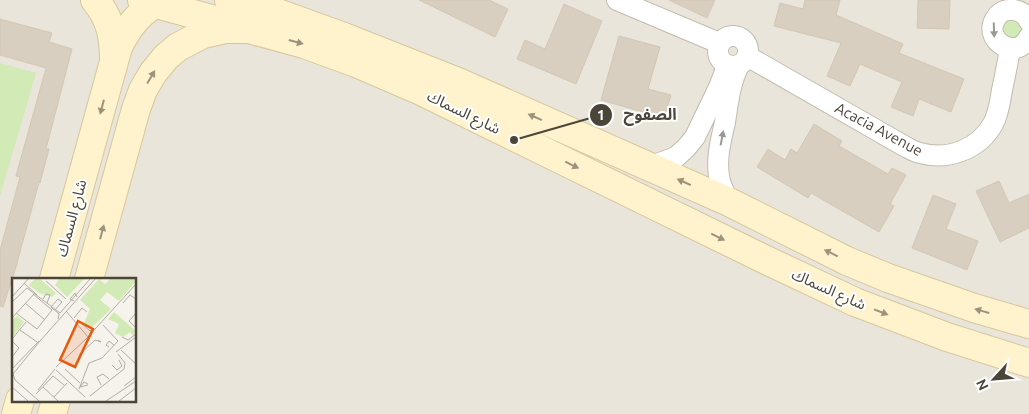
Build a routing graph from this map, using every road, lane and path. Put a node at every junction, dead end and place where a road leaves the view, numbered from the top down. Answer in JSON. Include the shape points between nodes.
{"nodes":[{"id":1,"x":95,"y":0,"type":"edge"},
{"id":2,"x":229,"y":0,"type":"edge"},
{"id":3,"x":617,"y":0,"type":"edge"},
{"id":4,"x":152,"y":1,"type":"edge"},
{"id":5,"x":1029,"y":21,"type":"edge"},
{"id":6,"x":249,"y":29,"type":"junction"},
{"id":7,"x":1029,"y":37,"type":"edge"},
{"id":8,"x":720,"y":43,"type":"junction"},
{"id":9,"x":1010,"y":48,"type":"junction"},
{"id":10,"x":114,"y":60,"type":"junction"},
{"id":11,"x":738,"y":62,"type":"junction"},
{"id":12,"x":649,"y":167,"type":"junction"},
{"id":13,"x":728,"y":202,"type":"junction"},
{"id":14,"x":54,"y":278,"type":"edge"},
{"id":15,"x":89,"y":278,"type":"edge"},
{"id":16,"x":1029,"y":324,"type":"edge"},
{"id":17,"x":1029,"y":362,"type":"edge"}],
"edges":[{"from":1,"to":10,"type":"street","via":[[108,19],[114,39]]},
{"from":12,"to":2,"type":"street","name":"شارع السماك","one_way":true,"via":[[388,54],[274,12]]},
{"from":3,"to":8,"type":"street"},
{"from":4,"to":6,"type":"street"},
{"from":4,"to":10,"type":"street","name":"شارع السماك","via":[[124,34]]},
{"from":5,"to":9,"type":"street","one_way":true,"via":[[1016,10],[1004,11],[994,20],[992,32],[995,38]]},
{"from":15,"to":6,"type":"street","name":"شارع السماك","one_way":true,"via":[[136,109],[153,73],[178,47],[203,34],[226,28]]},
{"from":6,"to":17,"type":"street","name":"شارع السماك","one_way":true,"via":[[304,44],[421,91],[855,302],[947,337]]},
{"from":7,"to":9,"type":"street","via":[[1022,45]]},
{"from":8,"to":11,"type":"street","via":[[718,55],[721,61]]},
{"from":8,"to":11,"type":"street","via":[[734,35],[742,38],[748,48]]},
{"from":9,"to":11,"type":"street","name":"Acacia Avenue","via":[[999,110],[985,135],[961,151],[933,156],[906,147]]},
{"from":10,"to":14,"type":"street","name":"شارع السماك","one_way":true},
{"from":11,"to":12,"type":"street","via":[[725,72],[695,136],[686,148],[676,157]]},
{"from":13,"to":11,"type":"street","one_way":true,"via":[[718,164]]},
{"from":13,"to":12,"type":"street","name":"شارع السماك","one_way":true},
{"from":16,"to":13,"type":"street","name":"شارع السماك","one_way":true,"via":[[888,278]]}]}
